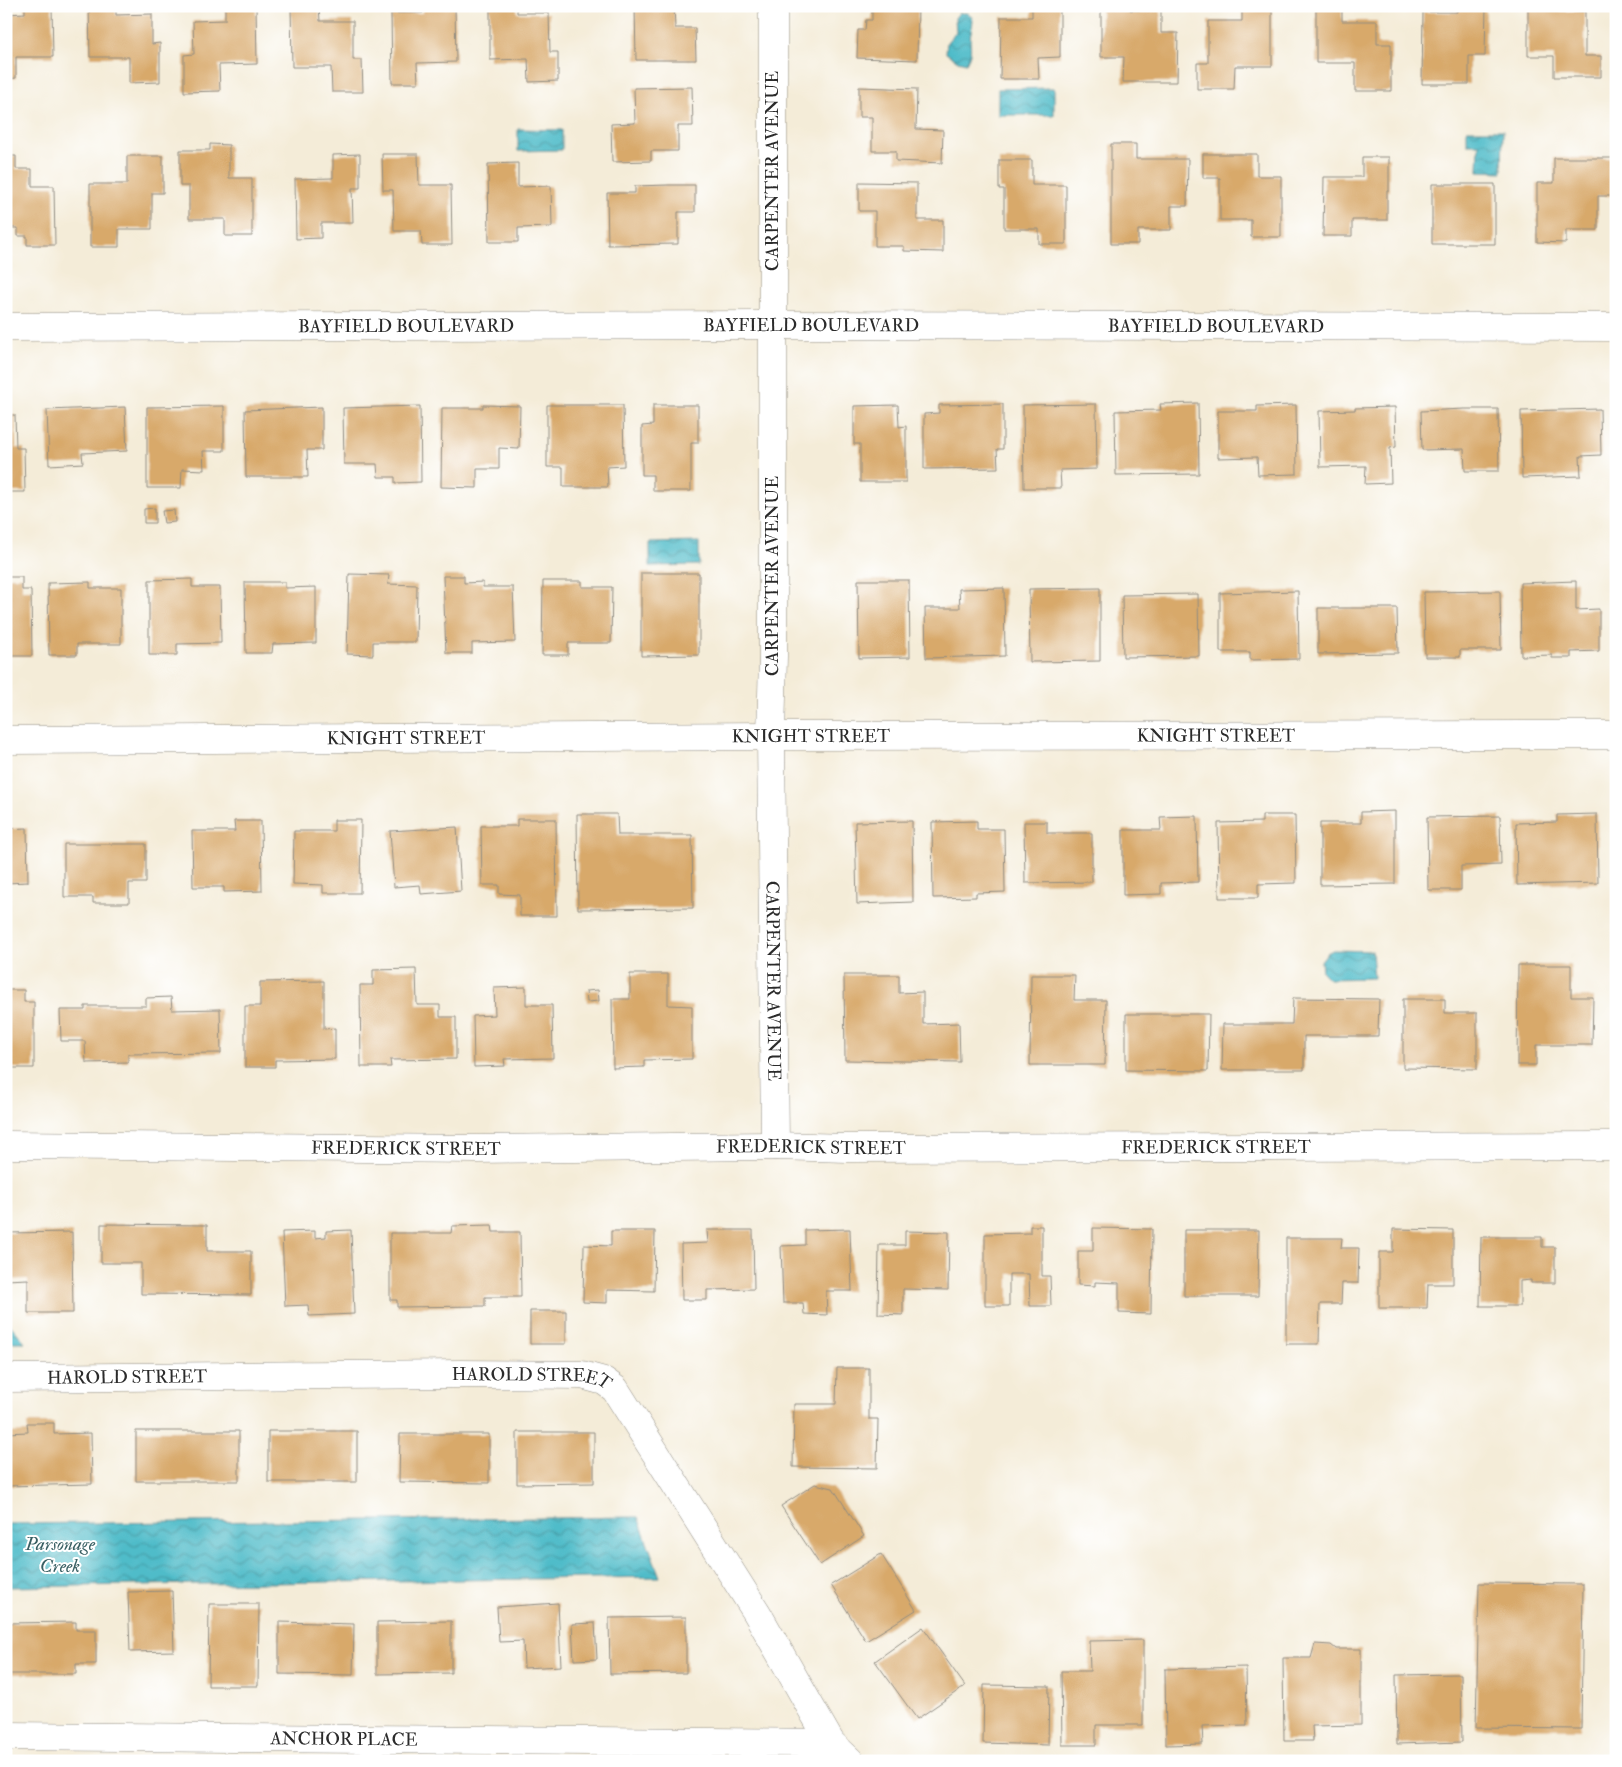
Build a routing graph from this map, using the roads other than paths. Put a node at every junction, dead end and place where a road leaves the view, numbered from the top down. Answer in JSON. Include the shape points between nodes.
{"nodes":[{"id":1,"x":772,"y":6,"type":"edge"},
{"id":2,"x":772,"y":326,"type":"junction"},
{"id":3,"x":1616,"y":327,"type":"edge"},
{"id":4,"x":6,"y":328,"type":"edge"},
{"id":5,"x":1616,"y":735,"type":"edge"},
{"id":6,"x":770,"y":736,"type":"junction"},
{"id":7,"x":6,"y":740,"type":"edge"},
{"id":8,"x":6,"y":1145,"type":"edge"},
{"id":9,"x":775,"y":1146,"type":"junction"},
{"id":10,"x":1616,"y":1146,"type":"edge"},
{"id":11,"x":6,"y":1378,"type":"edge"},
{"id":12,"x":6,"y":1736,"type":"edge"},
{"id":13,"x":841,"y":1752,"type":"edge"}],
"edges":[{"from":1,"to":2,"type":"street","name":"CARPENTER AVENUE"},
{"from":2,"to":3,"type":"street","name":"BAYFIELD BOULEVARD"},
{"from":2,"to":4,"type":"street","name":"BAYFIELD BOULEVARD"},
{"from":2,"to":6,"type":"street","name":"CARPENTER AVENUE","via":[[773,656]]},
{"from":5,"to":6,"type":"street","name":"KNIGHT STREET"},
{"from":6,"to":7,"type":"street","name":"KNIGHT STREET"},
{"from":6,"to":9,"type":"street","name":"CARPENTER AVENUE"},
{"from":8,"to":9,"type":"street","name":"FREDERICK STREET","via":[[477,1149]]},
{"from":9,"to":10,"type":"street","name":"FREDERICK STREET"},
{"from":11,"to":13,"type":"street","name":"HAROLD STREET","via":[[461,1374],[582,1375],[604,1381],[615,1389]]},
{"from":12,"to":13,"type":"street","name":"ANCHOR PLACE"}]}
